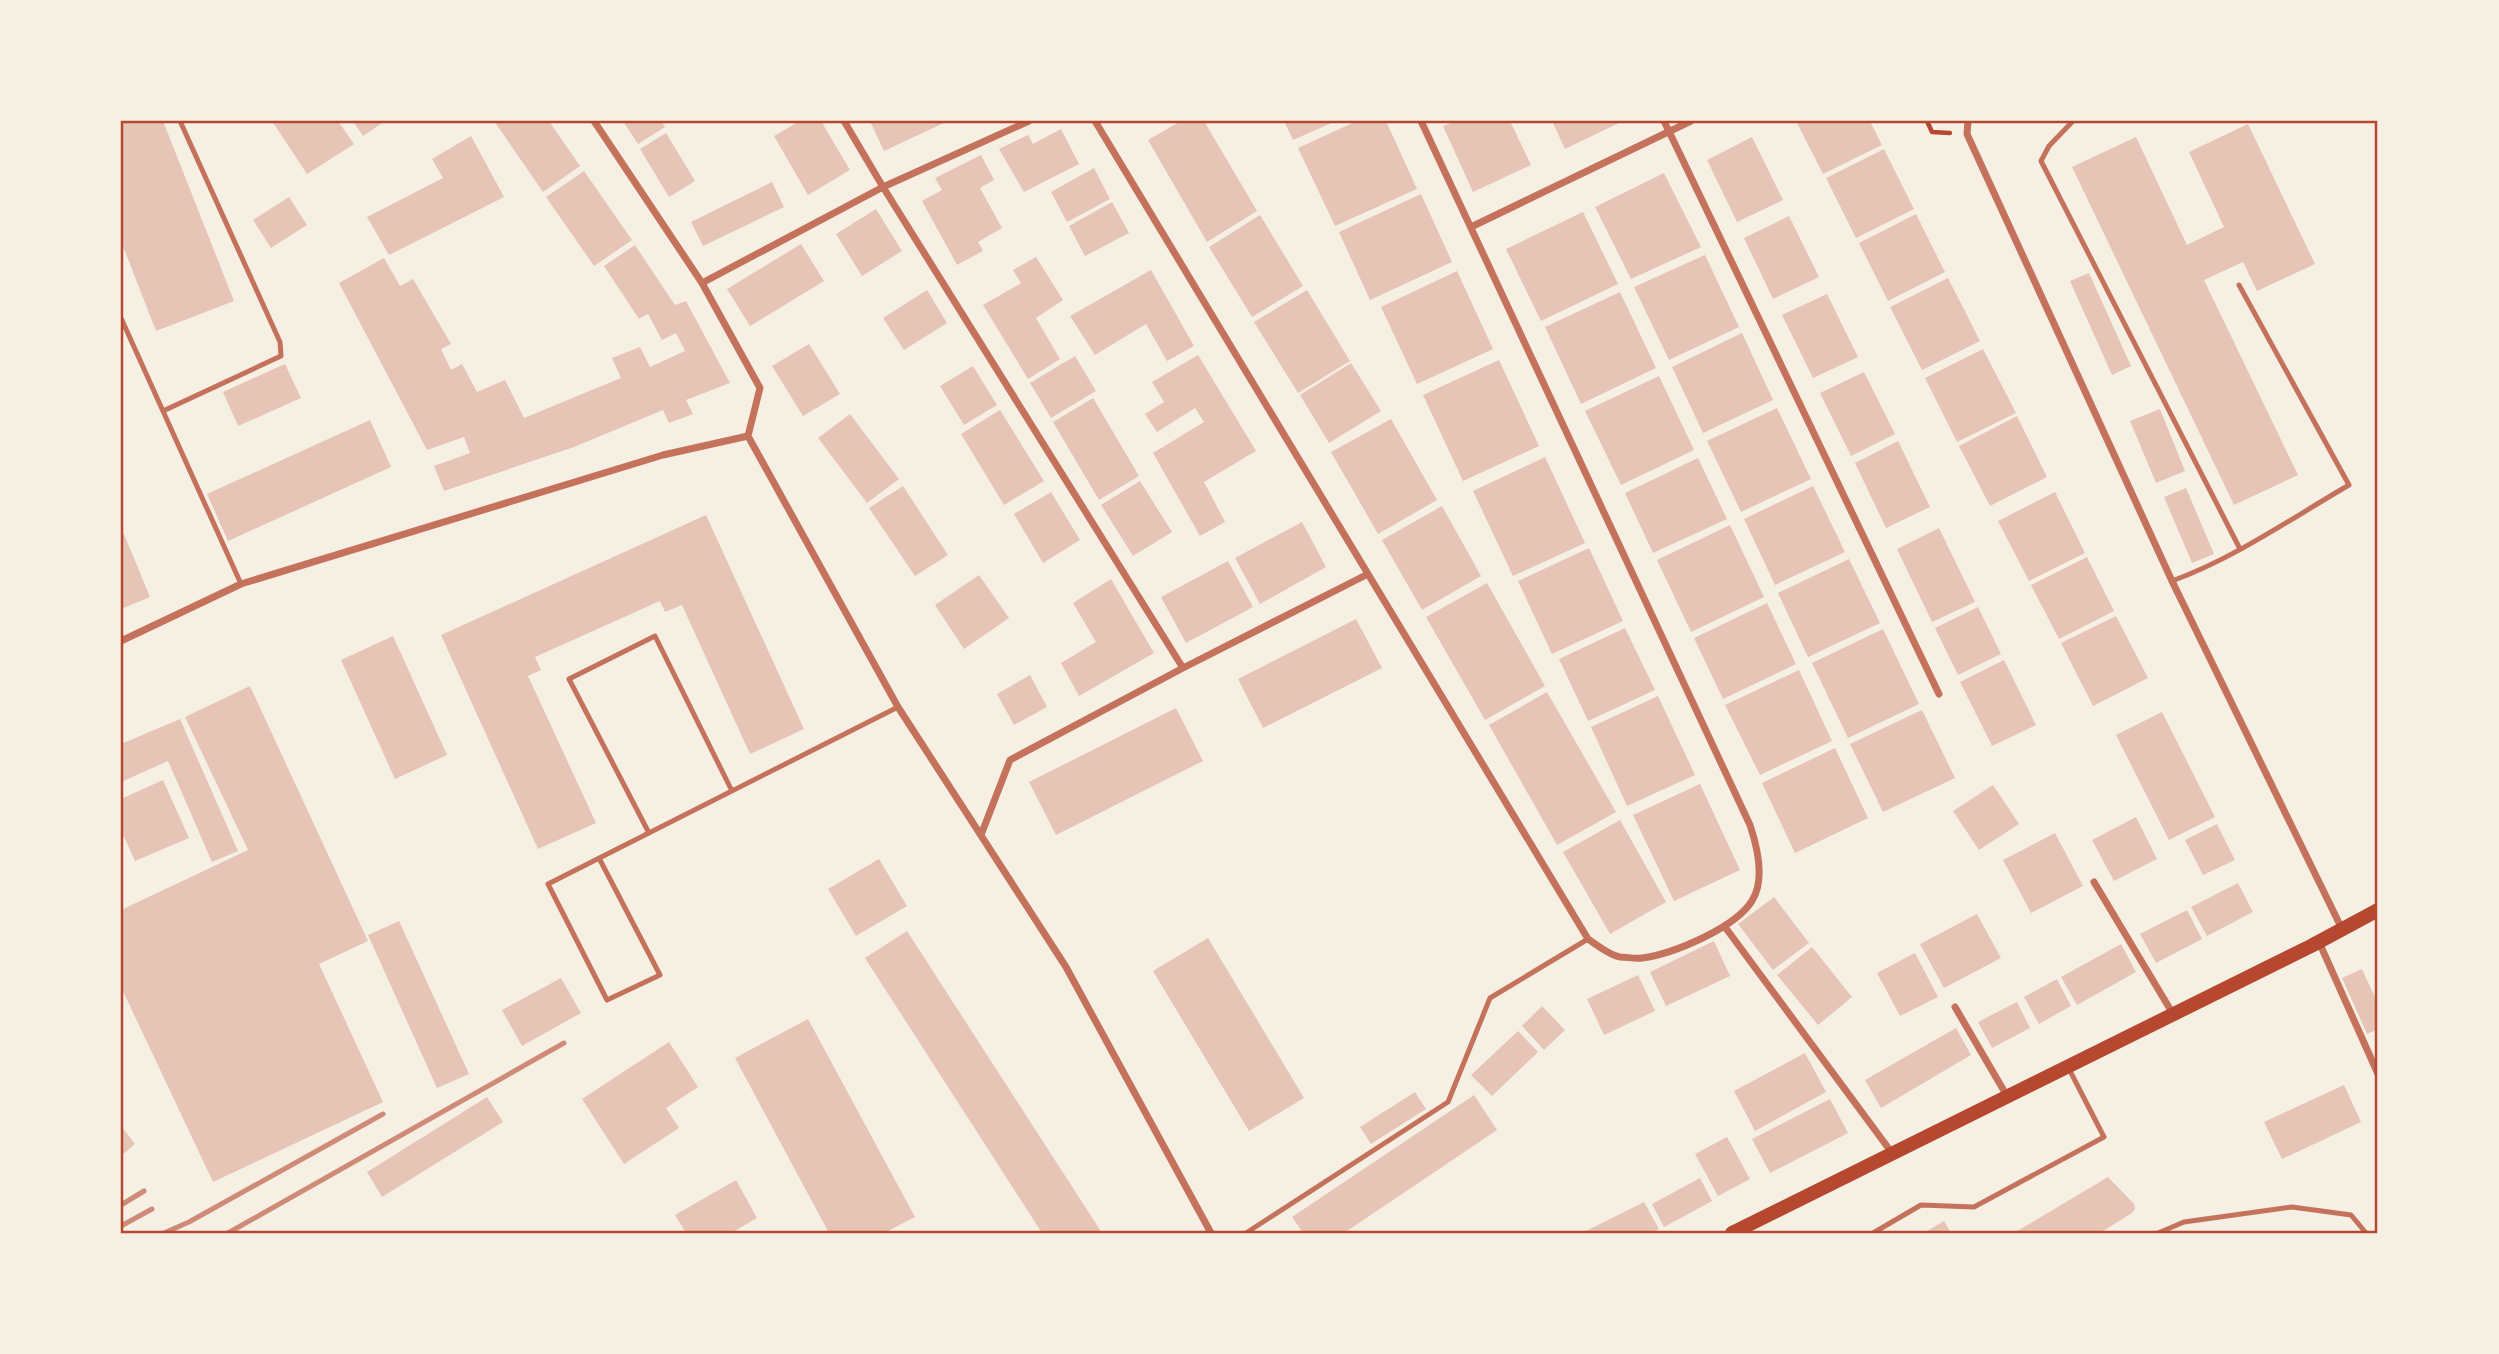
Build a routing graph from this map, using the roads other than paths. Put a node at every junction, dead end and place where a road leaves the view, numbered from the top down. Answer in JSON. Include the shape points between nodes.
{"nodes":[{"id":1,"x":180,"y":121,"type":"edge"},
{"id":2,"x":594,"y":121,"type":"edge"},
{"id":3,"x":845,"y":121,"type":"edge"},
{"id":4,"x":1029,"y":121,"type":"edge"},
{"id":5,"x":1095,"y":121,"type":"edge"},
{"id":6,"x":1420,"y":121,"type":"edge"},
{"id":7,"x":1664,"y":121,"type":"edge"},
{"id":8,"x":1691,"y":121,"type":"edge"},
{"id":9,"x":1968,"y":121,"type":"edge"},
{"id":10,"x":2074,"y":121,"type":"edge"},
{"id":11,"x":1669,"y":131,"type":"junction"},
{"id":12,"x":883,"y":187,"type":"junction"},
{"id":13,"x":1471,"y":227,"type":"junction"},
{"id":14,"x":702,"y":283,"type":"junction"},
{"id":15,"x":2239,"y":285,"type":"dead end"},
{"id":16,"x":121,"y":318,"type":"edge"},
{"id":17,"x":163,"y":411,"type":"junction"},
{"id":18,"x":748,"y":436,"type":"junction"},
{"id":19,"x":2240,"y":549,"type":"junction"},
{"id":20,"x":1368,"y":573,"type":"junction"},
{"id":21,"x":2172,"y":581,"type":"junction"},
{"id":22,"x":241,"y":584,"type":"junction"},
{"id":23,"x":121,"y":641,"type":"edge"},
{"id":24,"x":1183,"y":668,"type":"junction"},
{"id":25,"x":1939,"y":694,"type":"dead end"},
{"id":26,"x":898,"y":707,"type":"junction"},
{"id":27,"x":732,"y":791,"type":"junction"},
{"id":28,"x":649,"y":833,"type":"junction"},
{"id":29,"x":981,"y":835,"type":"junction"},
{"id":30,"x":599,"y":858,"type":"junction"},
{"id":31,"x":2094,"y":882,"type":"dead end"},
{"id":32,"x":2378,"y":910,"type":"edge"},
{"id":33,"x":1725,"y":927,"type":"junction"},
{"id":34,"x":2342,"y":930,"type":"junction"},
{"id":35,"x":1588,"y":939,"type":"junction"},
{"id":36,"x":2319,"y":942,"type":"junction"},
{"id":37,"x":1955,"y":1007,"type":"dead end"},
{"id":38,"x":2173,"y":1014,"type":"junction"},
{"id":39,"x":2068,"y":1067,"type":"junction"},
{"id":40,"x":2378,"y":1074,"type":"edge"},
{"id":41,"x":2007,"y":1097,"type":"junction"},
{"id":42,"x":1892,"y":1153,"type":"junction"},
{"id":43,"x":1740,"y":1231,"type":"edge"},
{"id":44,"x":1211,"y":1233,"type":"edge"},
{"id":45,"x":1246,"y":1233,"type":"edge"},
{"id":46,"x":1873,"y":1233,"type":"edge"},
{"id":47,"x":2158,"y":1233,"type":"edge"},
{"id":48,"x":2366,"y":1233,"type":"edge"}],
"edges":[{"from":1,"to":17,"type":"lane","via":[[280,342],[281,356]]},
{"from":2,"to":14,"type":"street"},
{"from":3,"to":12,"type":"street"},
{"from":4,"to":12,"type":"street"},
{"from":5,"to":20,"type":"street"},
{"from":6,"to":13,"type":"street"},
{"from":7,"to":11,"type":"street"},
{"from":8,"to":11,"type":"street"},
{"from":9,"to":21,"type":"street","via":[[1966,134]]},
{"from":10,"to":19,"type":"lane","via":[[2041,161]]},
{"from":11,"to":13,"type":"street"},
{"from":11,"to":25,"type":"street"},
{"from":12,"to":14,"type":"street"},
{"from":12,"to":24,"type":"street"},
{"from":13,"to":33,"type":"street","via":[[1750,825],[1757,845],[1754,898]]},
{"from":14,"to":18,"type":"street","via":[[760,388]]},
{"from":15,"to":19,"type":"lane","via":[[2349,485]]},
{"from":16,"to":17,"type":"lane"},
{"from":17,"to":22,"type":"lane"},
{"from":18,"to":22,"type":"street","via":[[663,455]]},
{"from":18,"to":26,"type":"street"},
{"from":19,"to":21,"type":"lane"},
{"from":20,"to":24,"type":"street"},
{"from":20,"to":35,"type":"street"},
{"from":21,"to":34,"type":"street"},
{"from":22,"to":23,"type":"street"},
{"from":24,"to":29,"type":"street","via":[[1010,760]]},
{"from":26,"to":27,"type":"lane"},
{"from":26,"to":29,"type":"street"},
{"from":27,"to":28,"type":"lane"},
{"from":27,"to":28,"type":"lane","via":[[655,636],[594,666],[569,679]]},
{"from":28,"to":30,"type":"lane"},
{"from":29,"to":44,"type":"street","via":[[1066,967]]},
{"from":30,"to":30,"type":"lane","via":[[548,884],[607,1000],[660,975]]},
{"from":31,"to":38,"type":"street"},
{"from":32,"to":34,"type":"main road"},
{"from":33,"to":35,"type":"street","via":[[1641,958],[1616,956]]},
{"from":33,"to":42,"type":"street"},
{"from":34,"to":36,"type":"main road"},
{"from":35,"to":45,"type":"lane","via":[[1490,999],[1448,1102]]},
{"from":36,"to":38,"type":"main road"},
{"from":36,"to":40,"type":"street"},
{"from":37,"to":41,"type":"street"},
{"from":38,"to":39,"type":"main road"},
{"from":39,"to":41,"type":"main road"},
{"from":39,"to":46,"type":"lane","via":[[2104,1137],[1975,1207],[1921,1205]]},
{"from":41,"to":42,"type":"main road"},
{"from":42,"to":43,"type":"main road"},
{"from":47,"to":48,"type":"lane","via":[[2184,1223],[2292,1207],[2351,1215]]}]}
